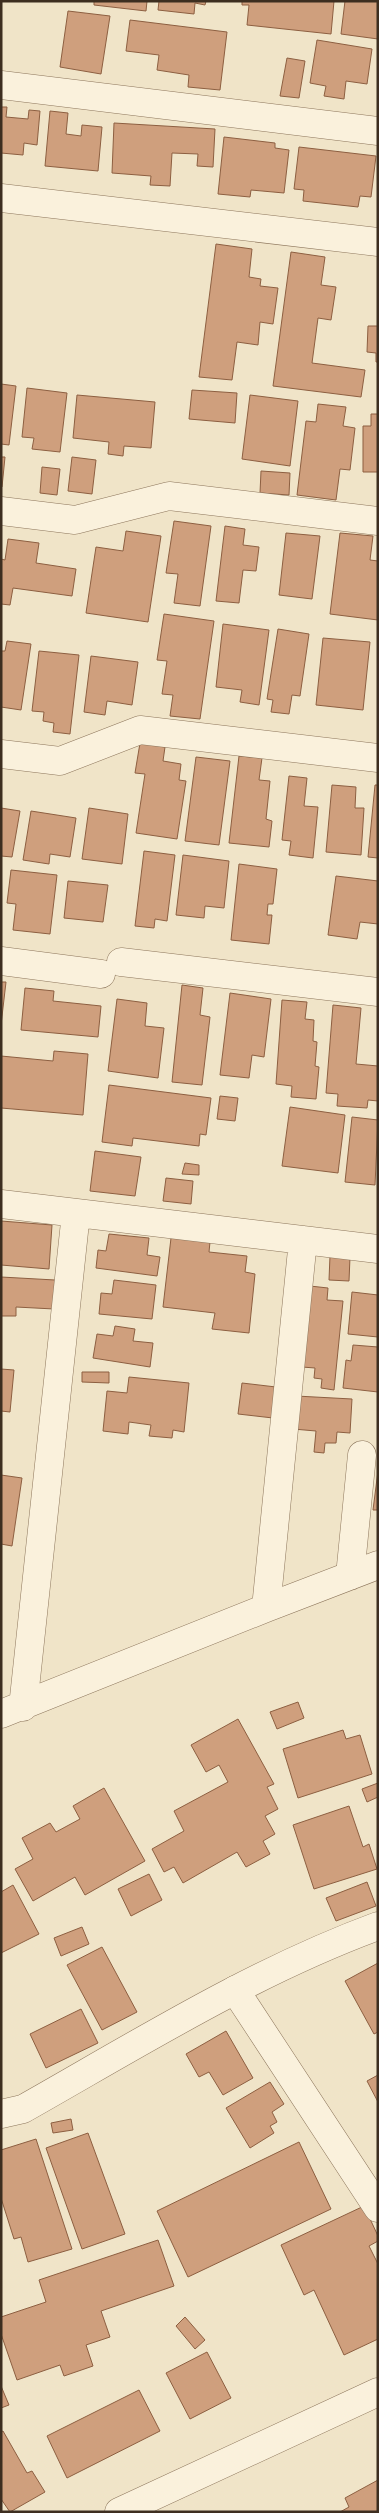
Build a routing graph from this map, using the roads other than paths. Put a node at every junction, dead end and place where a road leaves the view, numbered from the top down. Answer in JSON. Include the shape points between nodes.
{"nodes":[{"id":1,"x":1,"y":84,"type":"edge"},
{"id":2,"x":378,"y":131,"type":"edge"},
{"id":3,"x":1,"y":198,"type":"edge"},
{"id":4,"x":378,"y":242,"type":"edge"},
{"id":5,"x":1,"y":511,"type":"edge"},
{"id":6,"x":378,"y":521,"type":"edge"},
{"id":7,"x":1,"y":754,"type":"edge"},
{"id":8,"x":378,"y":758,"type":"edge"},
{"id":9,"x":1,"y":961,"type":"edge"},
{"id":10,"x":378,"y":992,"type":"edge"},
{"id":11,"x":1,"y":1204,"type":"edge"},
{"id":12,"x":76,"y":1213,"type":"junction"},
{"id":13,"x":303,"y":1240,"type":"junction"},
{"id":14,"x":378,"y":1249,"type":"edge"},
{"id":15,"x":362,"y":1456,"type":"dead end"},
{"id":16,"x":378,"y":1566,"type":"edge"},
{"id":17,"x":350,"y":1576,"type":"junction"},
{"id":18,"x":266,"y":1608,"type":"junction"},
{"id":19,"x":12,"y":1711,"type":"edge"},
{"id":20,"x":378,"y":1926,"type":"edge"},
{"id":21,"x":235,"y":1990,"type":"junction"},
{"id":22,"x":1,"y":2114,"type":"edge"},
{"id":23,"x":378,"y":2208,"type":"edge"},
{"id":24,"x":378,"y":2392,"type":"edge"},
{"id":25,"x":119,"y":2512,"type":"edge"}],
"edges":[{"from":1,"to":2,"type":"street"},
{"from":3,"to":4,"type":"street"},
{"from":5,"to":6,"type":"street","via":[[75,520],[169,496]]},
{"from":7,"to":8,"type":"street","via":[[60,761],[140,730]]},
{"from":9,"to":10,"type":"street"},
{"from":11,"to":12,"type":"street"},
{"from":12,"to":13,"type":"street"},
{"from":12,"to":19,"type":"street"},
{"from":13,"to":14,"type":"street"},
{"from":13,"to":18,"type":"street"},
{"from":15,"to":17,"type":"street"},
{"from":16,"to":17,"type":"street"},
{"from":17,"to":18,"type":"street"},
{"from":18,"to":19,"type":"street"},
{"from":20,"to":21,"type":"street"},
{"from":21,"to":22,"type":"street","via":[[22,2109]]},
{"from":21,"to":23,"type":"street"},
{"from":24,"to":25,"type":"street"}]}
